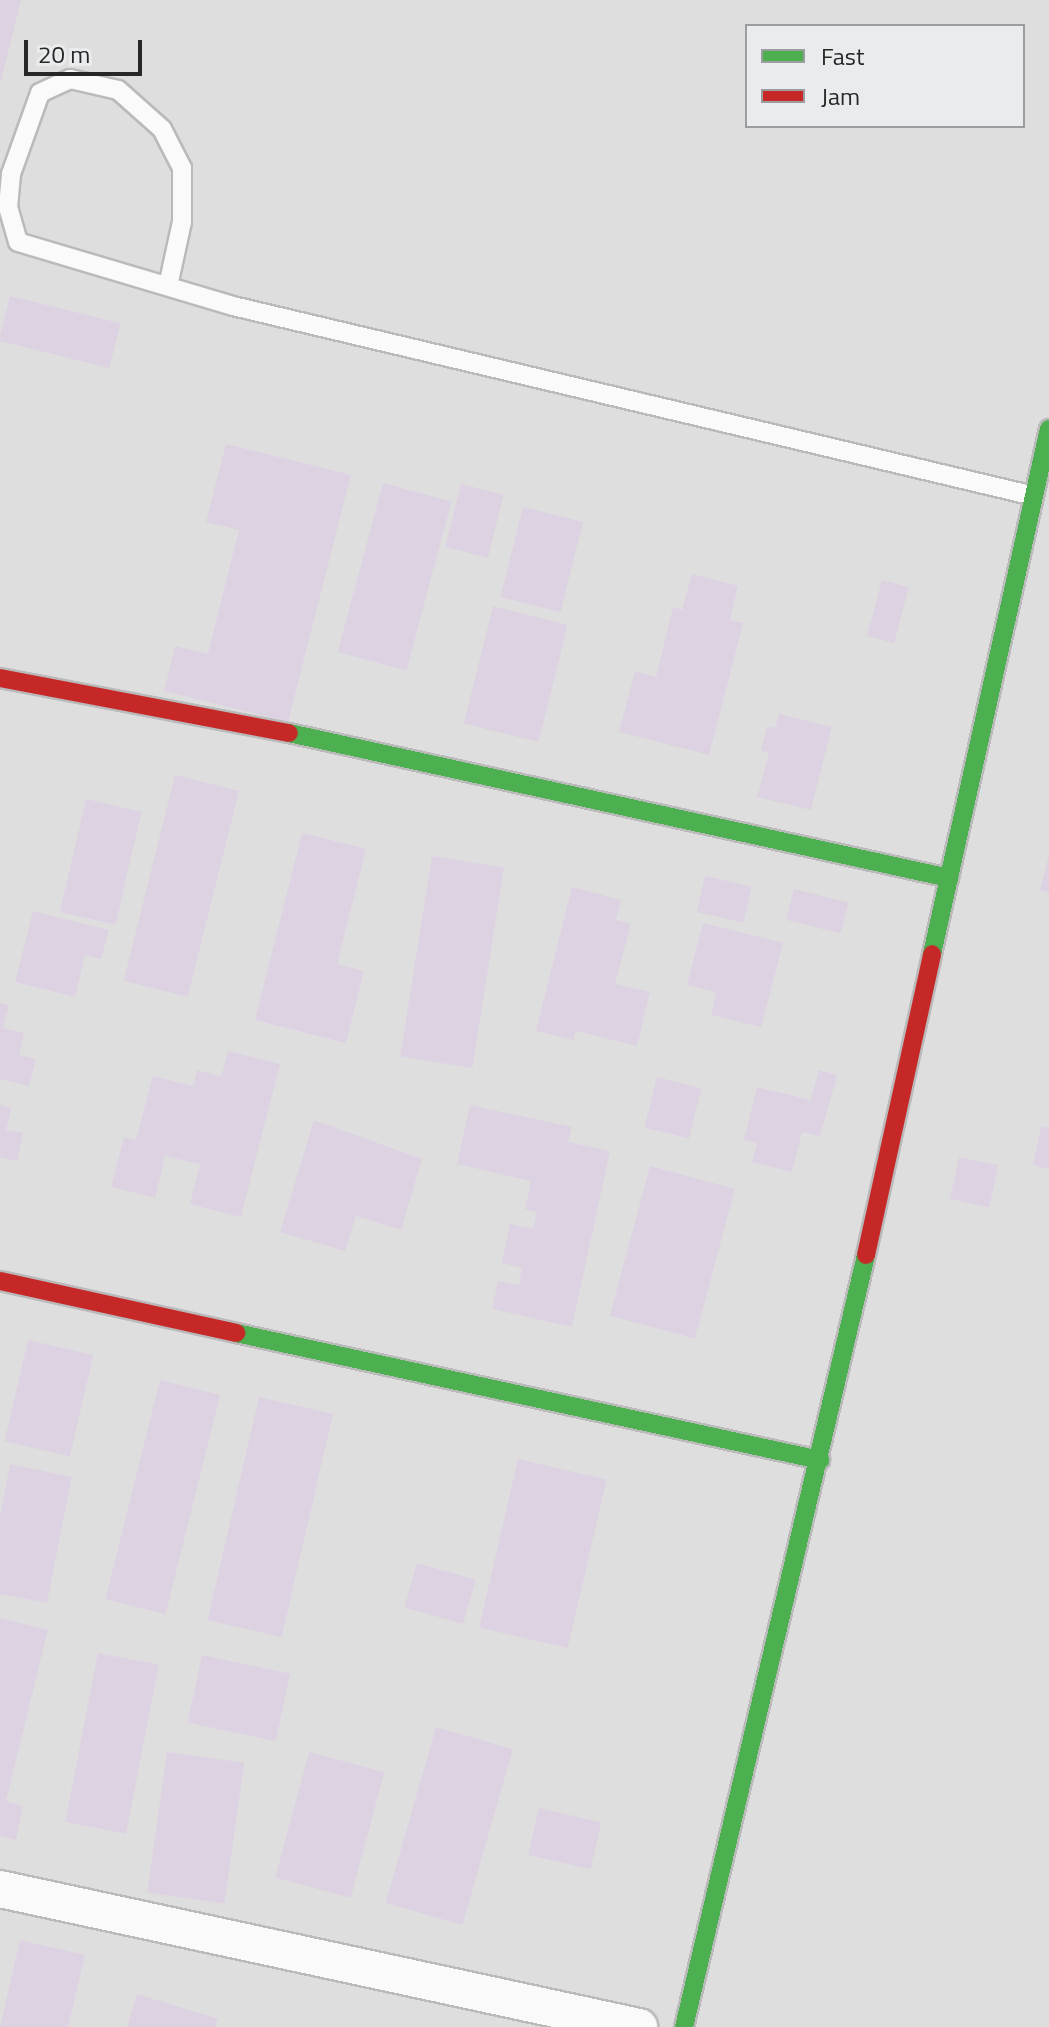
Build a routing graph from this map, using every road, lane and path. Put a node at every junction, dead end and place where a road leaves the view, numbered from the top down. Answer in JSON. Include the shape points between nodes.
{"nodes":[{"id":1,"x":168,"y":286,"type":"junction"},
{"id":2,"x":1049,"y":429,"type":"edge"},
{"id":3,"x":1041,"y":497,"type":"edge"},
{"id":4,"x":0,"y":678,"type":"edge"},
{"id":5,"x":949,"y":878,"type":"junction"},
{"id":6,"x":0,"y":1281,"type":"edge"},
{"id":7,"x":820,"y":1460,"type":"junction"},
{"id":8,"x":0,"y":1889,"type":"edge"},
{"id":9,"x":639,"y":2027,"type":"edge"},
{"id":10,"x":684,"y":2027,"type":"edge"}],
"edges":[{"from":1,"to":1,"type":"lane","via":[[182,222],[182,168],[162,129],[118,90],[70,79],[40,93],[11,174],[8,207],[18,242]]},
{"from":1,"to":3,"type":"lane"},
{"from":2,"to":3,"type":"street"},
{"from":3,"to":5,"type":"street"},
{"from":4,"to":5,"type":"street","via":[[189,711]]},
{"from":5,"to":7,"type":"street"},
{"from":6,"to":7,"type":"street"},
{"from":7,"to":10,"type":"street"},
{"from":8,"to":9,"type":"street"}]}
